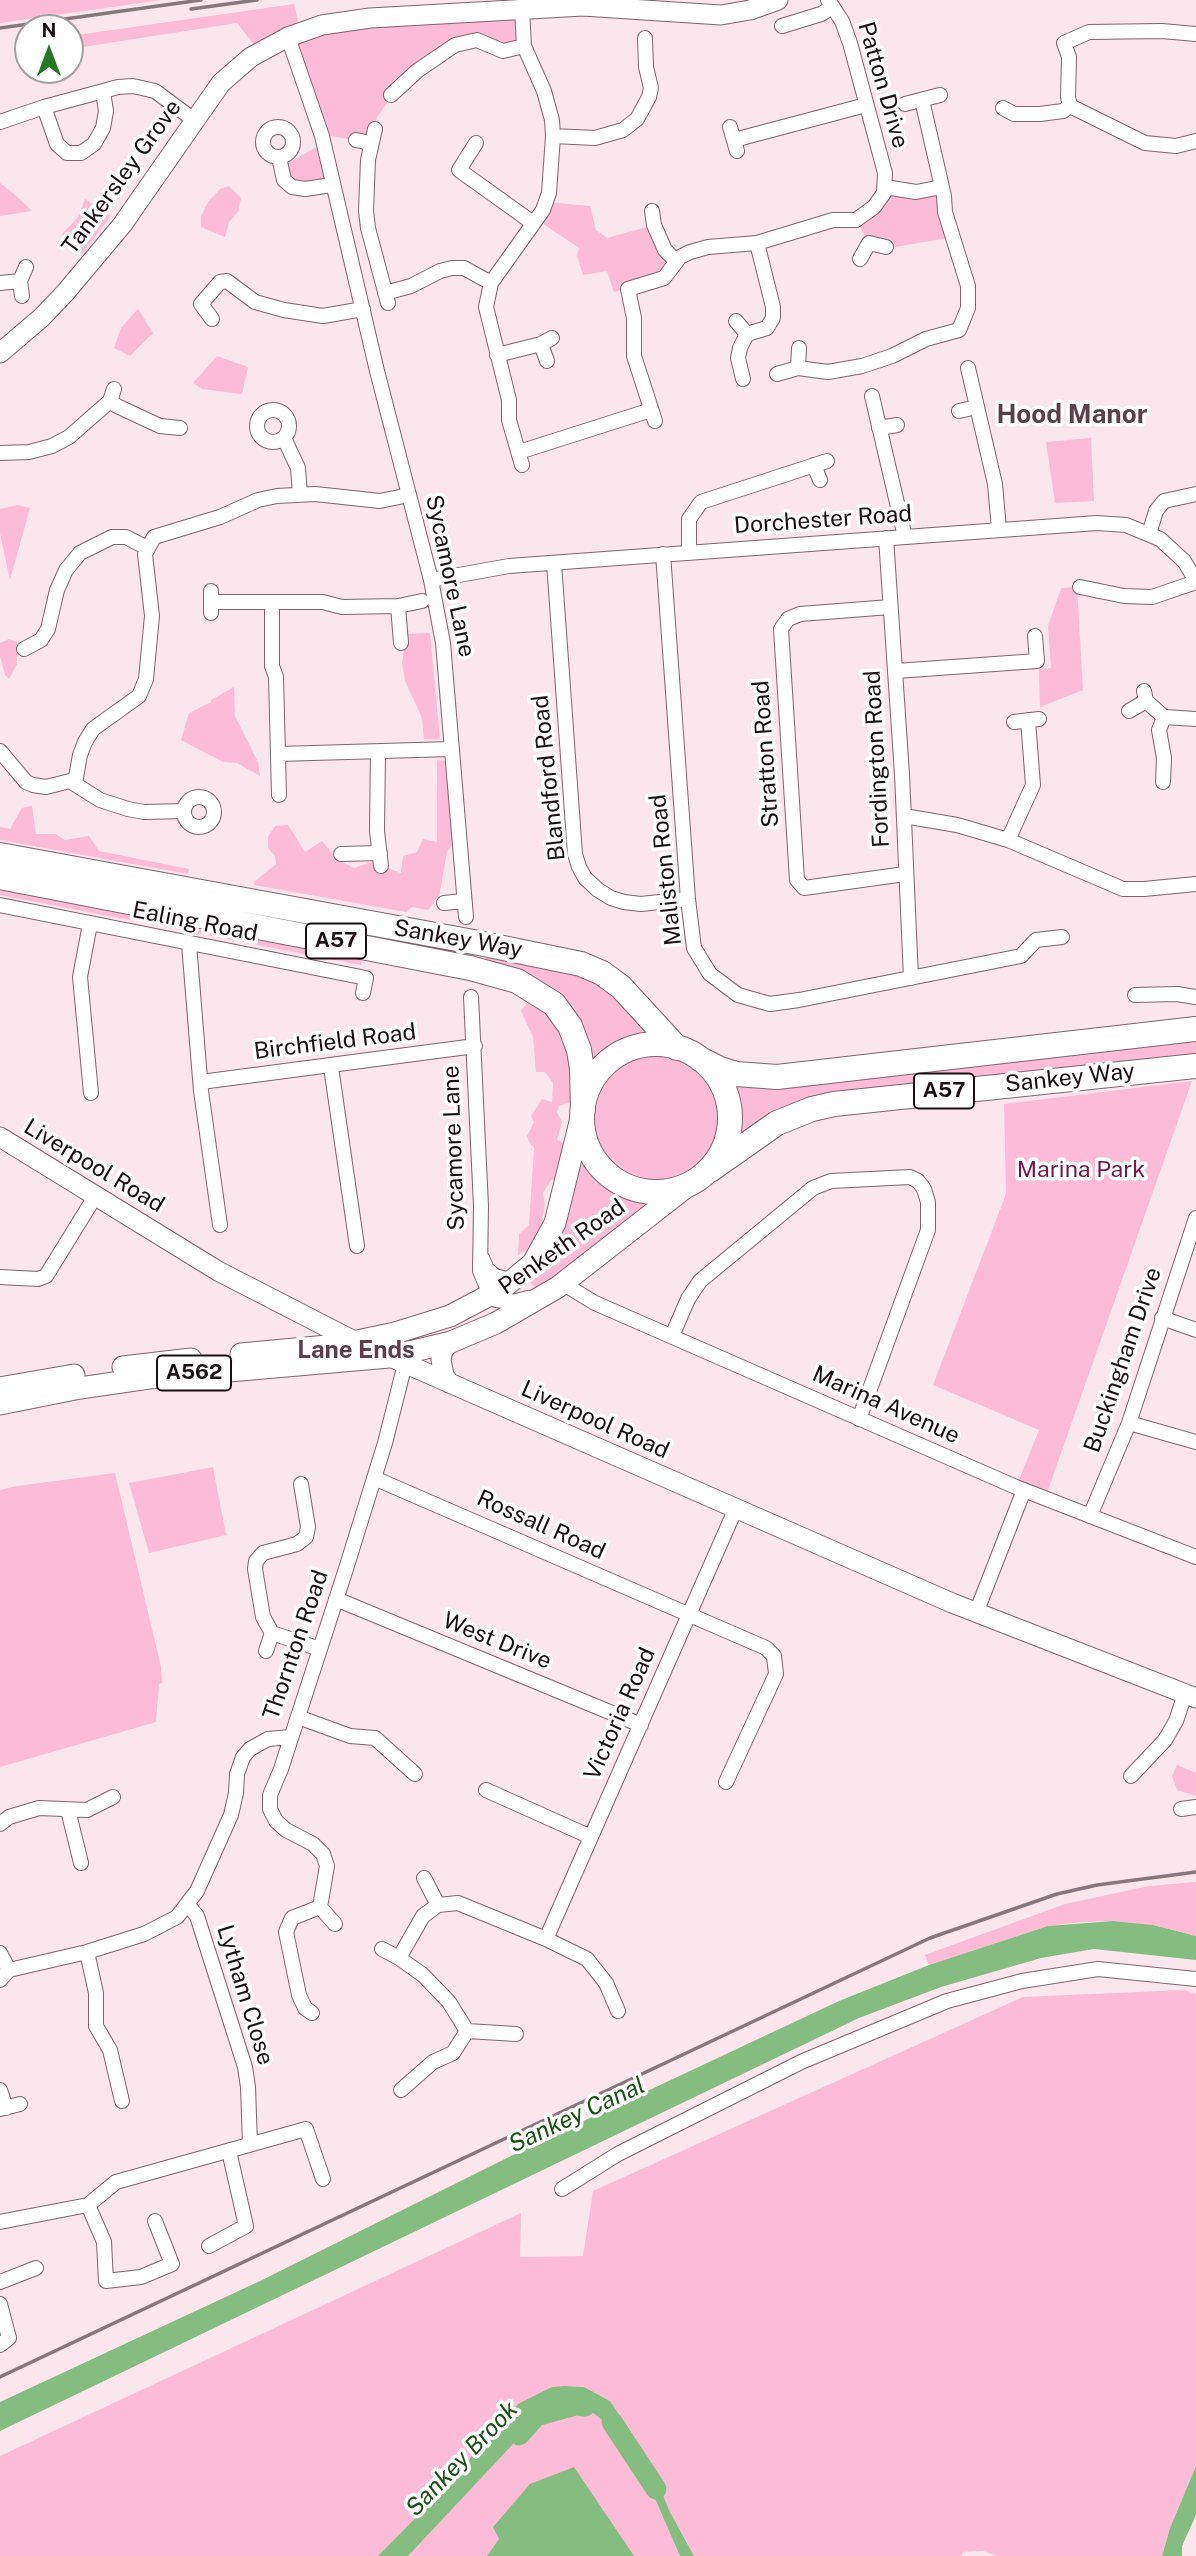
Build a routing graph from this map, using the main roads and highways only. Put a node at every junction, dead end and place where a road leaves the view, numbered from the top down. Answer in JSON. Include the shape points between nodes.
{"nodes":[{"id":1,"x":0,"y":855,"type":"edge"},
{"id":2,"x":0,"y":877,"type":"edge"},
{"id":3,"x":467,"y":929,"type":"junction"},
{"id":4,"x":470,"y":968,"type":"junction"},
{"id":5,"x":1196,"y":1029,"type":"edge"},
{"id":6,"x":677,"y":1048,"type":"junction"},
{"id":7,"x":700,"y":1059,"type":"junction"},
{"id":8,"x":1196,"y":1066,"type":"edge"},
{"id":9,"x":583,"y":1112,"type":"junction"},
{"id":10,"x":710,"y":1170,"type":"junction"},
{"id":11,"x":690,"y":1184,"type":"junction"},
{"id":12,"x":220,"y":1363,"type":"junction"},
{"id":13,"x":7,"y":1395,"type":"edge"}],
"edges":[{"from":1,"to":3,"type":"highway","name":"Sankey Way","number":"A57"},
{"from":2,"to":4,"type":"highway","name":"Sankey Way","number":"A57"},
{"from":3,"to":4,"type":"highway"},
{"from":3,"to":6,"type":"highway","name":"Sankey Way","number":"A57","via":[[602,973],[621,986]]},
{"from":4,"to":9,"type":"highway","name":"Sankey Way","number":"A57","via":[[517,981],[554,1004],[570,1026],[579,1050]]},
{"from":5,"to":7,"type":"highway","name":"Sankey Way","number":"A57","via":[[778,1077],[736,1074]]},
{"from":6,"to":7,"type":"highway","number":"A57"},
{"from":6,"to":9,"type":"highway","number":"A57","via":[[654,1045],[612,1059],[596,1075]]},
{"from":7,"to":10,"type":"highway","number":"A57","via":[[727,1095],[730,1117],[727,1140]]},
{"from":8,"to":10,"type":"highway","name":"Sankey Way","number":"A57","via":[[834,1104],[777,1123]]},
{"from":9,"to":11,"type":"highway","number":"A57","via":[[584,1135],[592,1155],[624,1185],[645,1192],[668,1192]]},
{"from":9,"to":12,"type":"main road","name":"Penketh Road","number":"A562","via":[[555,1223],[533,1263],[513,1281],[450,1316],[395,1333]]},
{"from":10,"to":11,"type":"highway","number":"A57"},
{"from":11,"to":12,"type":"main road","name":"Penketh Road","number":"A562","via":[[560,1285],[496,1323],[451,1342],[397,1360]]},
{"from":12,"to":13,"type":"main road","name":"Penketh Road","number":"A562","via":[[80,1388]]}]}
